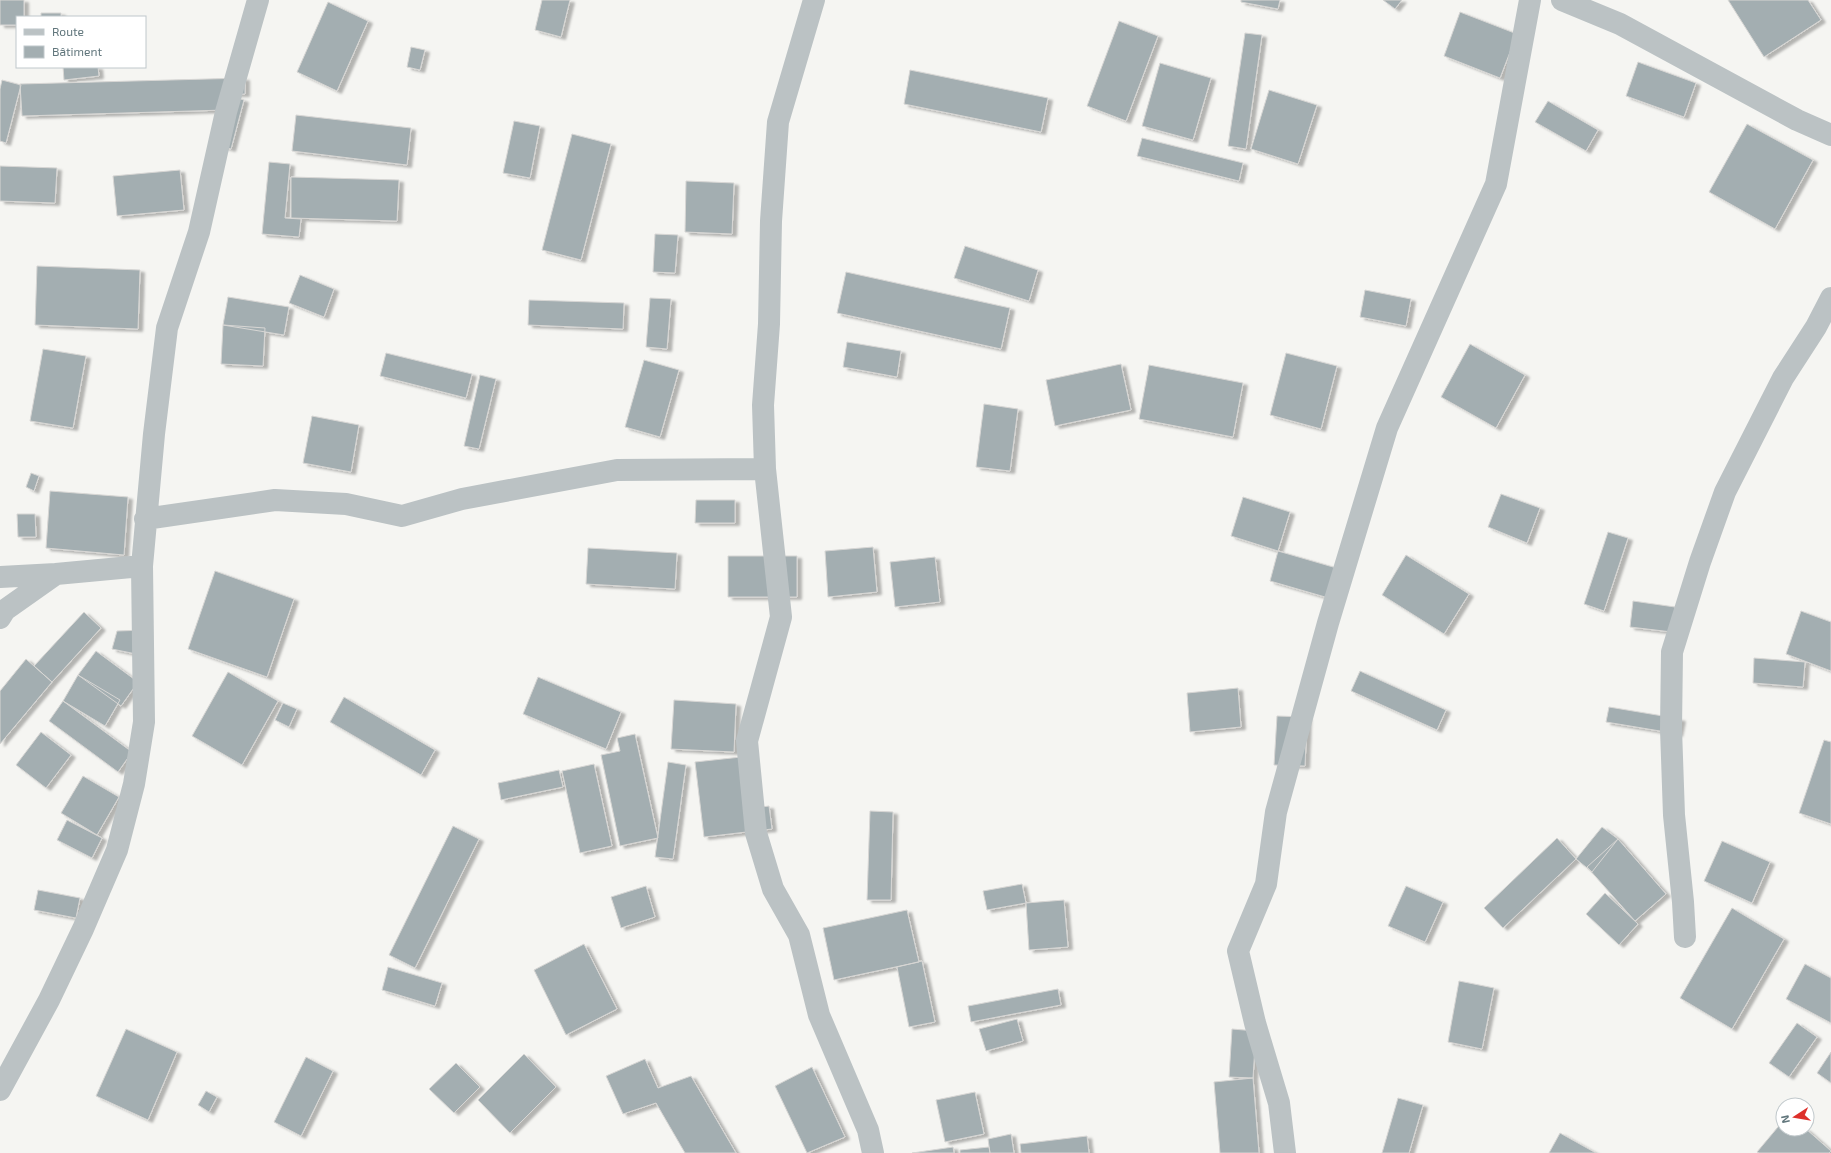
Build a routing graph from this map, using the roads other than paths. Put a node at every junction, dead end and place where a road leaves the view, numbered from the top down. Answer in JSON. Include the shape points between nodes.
{"nodes":[{"id":1,"x":258,"y":0,"type":"edge"},
{"id":2,"x":814,"y":0,"type":"edge"},
{"id":3,"x":1530,"y":0,"type":"edge"},
{"id":4,"x":1562,"y":0,"type":"edge"},
{"id":5,"x":1831,"y":135,"type":"edge"},
{"id":6,"x":1831,"y":298,"type":"edge"},
{"id":7,"x":765,"y":469,"type":"junction"},
{"id":8,"x":145,"y":519,"type":"junction"},
{"id":9,"x":142,"y":566,"type":"junction"},
{"id":10,"x":56,"y":574,"type":"junction"},
{"id":11,"x":0,"y":578,"type":"edge"},
{"id":12,"x":0,"y":618,"type":"edge"},
{"id":13,"x":1685,"y":937,"type":"dead end"},
{"id":14,"x":0,"y":1090,"type":"edge"},
{"id":15,"x":873,"y":1153,"type":"edge"},
{"id":16,"x":1285,"y":1153,"type":"edge"}],
"edges":[{"from":1,"to":8,"type":"street","via":[[226,112],[199,232],[167,328]]},
{"from":2,"to":7,"type":"street","via":[[778,122],[763,405]]},
{"from":3,"to":16,"type":"street","via":[[1496,184],[1387,428],[1328,623],[1276,812],[1266,884],[1238,951],[1255,1023],[1279,1103]]},
{"from":4,"to":5,"type":"street","via":[[1620,24],[1797,120]]},
{"from":6,"to":13,"type":"street","via":[[1816,327],[1783,378],[1725,492],[1672,652],[1674,815]]},
{"from":7,"to":8,"type":"street","via":[[617,470],[462,499],[402,516],[346,504],[275,500]]},
{"from":7,"to":15,"type":"street","via":[[781,617],[747,741],[756,833],[773,889],[798,935],[819,1015],[868,1130]]},
{"from":8,"to":9,"type":"street"},
{"from":9,"to":10,"type":"street"},
{"from":9,"to":14,"type":"street","via":[[144,722],[134,784],[117,850],[49,1000]]},
{"from":10,"to":11,"type":"street"},
{"from":10,"to":12,"type":"street","via":[[5,610]]}]}
